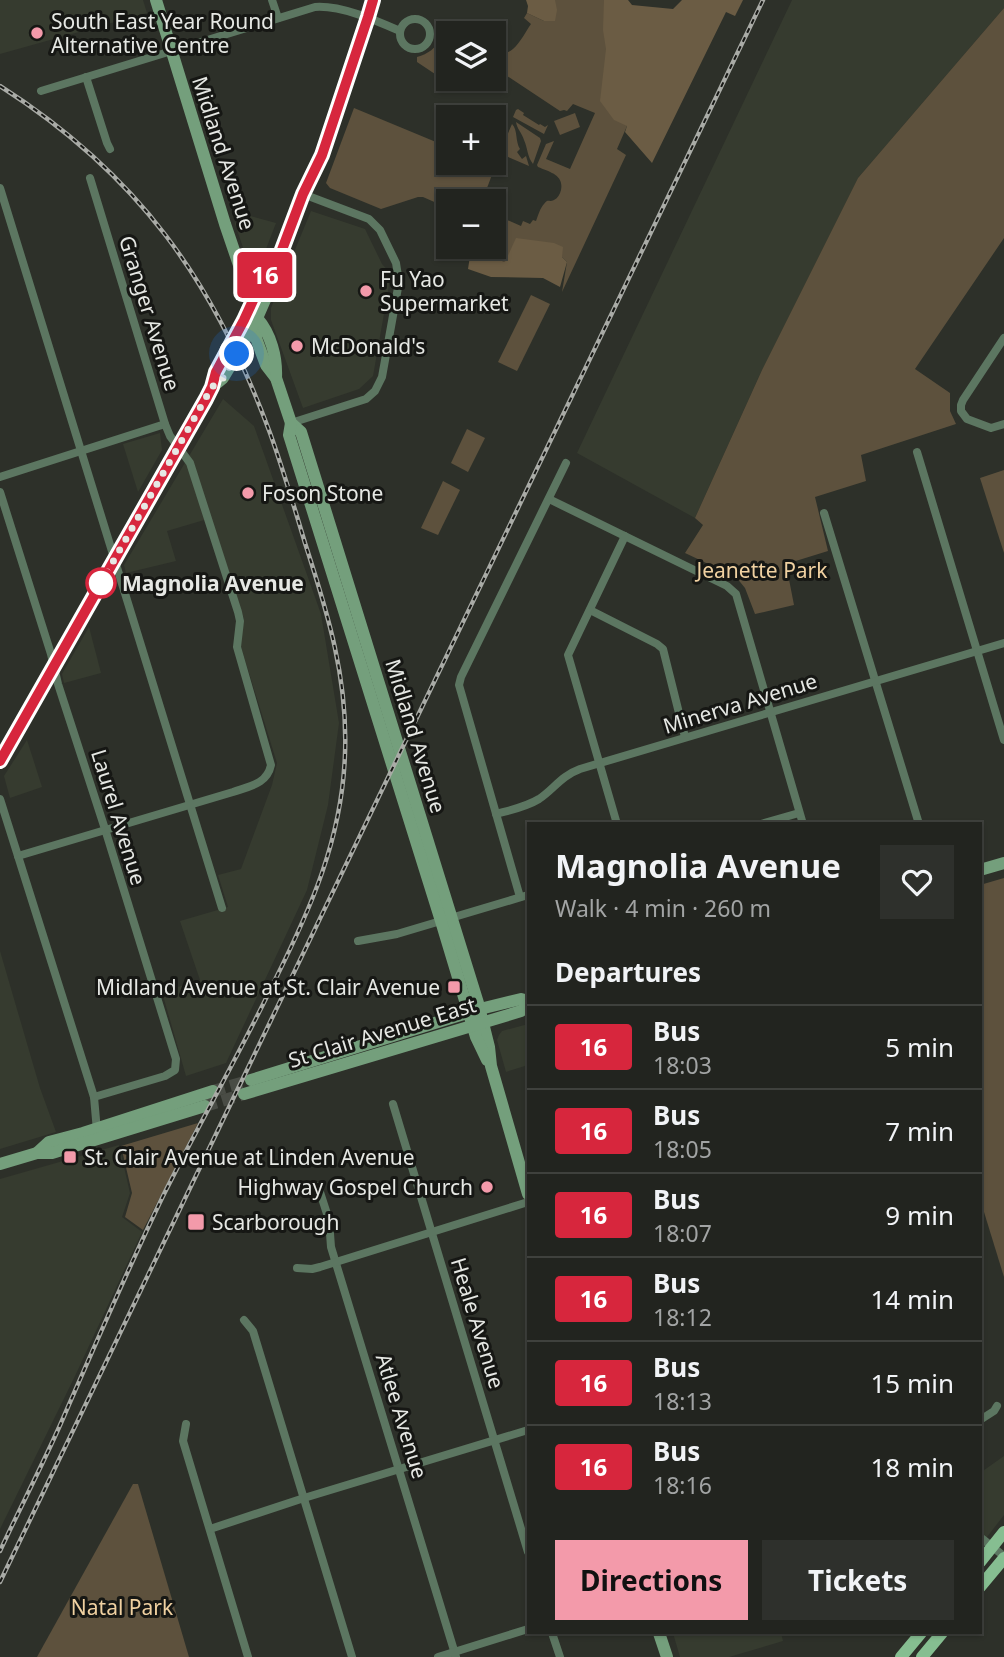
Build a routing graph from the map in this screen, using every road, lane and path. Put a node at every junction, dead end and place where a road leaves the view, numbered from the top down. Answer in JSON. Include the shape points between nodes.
{"nodes":[{"id":1,"x":156,"y":0,"type":"edge"},
{"id":2,"x":272,"y":0,"type":"edge"},
{"id":3,"x":373,"y":0,"type":"edge"},
{"id":4,"x":368,"y":17,"type":"junction"},
{"id":5,"x":278,"y":18,"type":"junction"},
{"id":6,"x":400,"y":32,"type":"dead end"},
{"id":7,"x":171,"y":50,"type":"junction"},
{"id":8,"x":86,"y":77,"type":"junction"},
{"id":9,"x":41,"y":91,"type":"dead end"},
{"id":10,"x":110,"y":149,"type":"dead end"},
{"id":11,"x":90,"y":178,"type":"dead end"},
{"id":12,"x":0,"y":188,"type":"edge"},
{"id":13,"x":303,"y":194,"type":"junction"},
{"id":14,"x":272,"y":265,"type":"junction"},
{"id":15,"x":241,"y":268,"type":"junction"},
{"id":16,"x":252,"y":302,"type":"junction"},
{"id":17,"x":257,"y":318,"type":"junction"},
{"id":18,"x":1004,"y":338,"type":"edge"},
{"id":19,"x":212,"y":387,"type":"junction"},
{"id":20,"x":292,"y":423,"type":"junction"},
{"id":21,"x":165,"y":424,"type":"junction"},
{"id":22,"x":1004,"y":424,"type":"edge"},
{"id":23,"x":178,"y":447,"type":"junction"},
{"id":24,"x":81,"y":451,"type":"junction"},
{"id":25,"x":917,"y":452,"type":"dead end"},
{"id":26,"x":566,"y":463,"type":"dead end"},
{"id":27,"x":0,"y":477,"type":"edge"},
{"id":28,"x":0,"y":492,"type":"edge"},
{"id":29,"x":549,"y":499,"type":"junction"},
{"id":30,"x":824,"y":513,"type":"dead end"},
{"id":31,"x":625,"y":536,"type":"junction"},
{"id":32,"x":114,"y":559,"type":"junction"},
{"id":33,"x":590,"y":610,"type":"junction"},
{"id":34,"x":1004,"y":643,"type":"edge"},
{"id":35,"x":976,"y":650,"type":"junction"},
{"id":36,"x":54,"y":666,"type":"junction"},
{"id":37,"x":875,"y":681,"type":"junction"},
{"id":38,"x":770,"y":712,"type":"junction"},
{"id":39,"x":685,"y":737,"type":"junction"},
{"id":40,"x":1004,"y":740,"type":"edge"},
{"id":41,"x":0,"y":761,"type":"edge"},
{"id":42,"x":599,"y":763,"type":"junction"},
{"id":43,"x":0,"y":799,"type":"edge"},
{"id":44,"x":190,"y":804,"type":"junction"},
{"id":45,"x":799,"y":813,"type":"junction"},
{"id":46,"x":496,"y":814,"type":"junction"},
{"id":47,"x":616,"y":822,"type":"edge"},
{"id":48,"x":768,"y":822,"type":"edge"},
{"id":49,"x":802,"y":822,"type":"edge"},
{"id":50,"x":918,"y":822,"type":"edge"},
{"id":51,"x":105,"y":829,"type":"junction"},
{"id":52,"x":18,"y":856,"type":"junction"},
{"id":53,"x":1004,"y":863,"type":"edge"},
{"id":54,"x":982,"y":869,"type":"edge"},
{"id":55,"x":524,"y":896,"type":"edge"},
{"id":56,"x":222,"y":908,"type":"dead end"},
{"id":57,"x":447,"y":919,"type":"junction"},
{"id":58,"x":358,"y":941,"type":"dead end"},
{"id":59,"x":527,"y":1002,"type":"edge"},
{"id":60,"x":476,"y":1017,"type":"junction"},
{"id":61,"x":251,"y":1080,"type":"tunnel mouth"},
{"id":62,"x":213,"y":1091,"type":"tunnel mouth"},
{"id":63,"x":244,"y":1094,"type":"tunnel mouth"},
{"id":64,"x":94,"y":1097,"type":"junction"},
{"id":65,"x":393,"y":1104,"type":"dead end"},
{"id":66,"x":205,"y":1106,"type":"tunnel mouth"},
{"id":67,"x":97,"y":1134,"type":"junction"},
{"id":68,"x":0,"y":1164,"type":"edge"},
{"id":69,"x":318,"y":1186,"type":"dead end"},
{"id":70,"x":527,"y":1192,"type":"edge"},
{"id":71,"x":527,"y":1202,"type":"edge"},
{"id":72,"x":432,"y":1232,"type":"junction"},
{"id":73,"x":336,"y":1262,"type":"junction"},
{"id":74,"x":298,"y":1268,"type":"dead end"},
{"id":75,"x":244,"y":1320,"type":"dead end"},
{"id":76,"x":997,"y":1406,"type":"dead end"},
{"id":77,"x":982,"y":1419,"type":"edge"},
{"id":78,"x":186,"y":1424,"type":"dead end"},
{"id":79,"x":527,"y":1430,"type":"edge"},
{"id":80,"x":495,"y":1440,"type":"junction"},
{"id":81,"x":400,"y":1469,"type":"junction"},
{"id":82,"x":304,"y":1498,"type":"junction"},
{"id":83,"x":210,"y":1529,"type":"junction"},
{"id":84,"x":1004,"y":1532,"type":"edge"},
{"id":85,"x":982,"y":1539,"type":"edge"},
{"id":86,"x":992,"y":1547,"type":"junction"},
{"id":87,"x":527,"y":1549,"type":"edge"},
{"id":88,"x":1004,"y":1557,"type":"edge"},
{"id":89,"x":982,"y":1560,"type":"edge"},
{"id":90,"x":982,"y":1584,"type":"edge"},
{"id":91,"x":527,"y":1629,"type":"edge"},
{"id":92,"x":552,"y":1634,"type":"edge"},
{"id":93,"x":659,"y":1634,"type":"edge"},
{"id":94,"x":920,"y":1634,"type":"edge"},
{"id":95,"x":941,"y":1634,"type":"edge"},
{"id":96,"x":455,"y":1654,"type":"edge"},
{"id":97,"x":248,"y":1657,"type":"edge"},
{"id":98,"x":352,"y":1657,"type":"edge"},
{"id":99,"x":438,"y":1657,"type":"edge"},
{"id":100,"x":560,"y":1657,"type":"edge"},
{"id":101,"x":667,"y":1657,"type":"edge"},
{"id":102,"x":901,"y":1657,"type":"edge"},
{"id":103,"x":922,"y":1657,"type":"edge"}],
"edges":[{"from":1,"to":7,"type":"main road","name":"Midland Avenue"},
{"from":2,"to":5,"type":"street"},
{"from":3,"to":4,"type":"main road"},
{"from":4,"to":5,"type":"street","via":[[327,6]]},
{"from":4,"to":6,"type":"street"},
{"from":4,"to":13,"type":"main road","via":[[322,155]]},
{"from":5,"to":7,"type":"street"},
{"from":7,"to":8,"type":"street"},
{"from":7,"to":15,"type":"main road","name":"Midland Avenue"},
{"from":8,"to":9,"type":"street"},
{"from":8,"to":10,"type":"street"},
{"from":11,"to":21,"type":"street","name":"Granger Avenue"},
{"from":12,"to":24,"type":"street"},
{"from":13,"to":14,"type":"main road"},
{"from":13,"to":20,"type":"street","via":[[375,224],[396,263],[399,281],[376,391],[364,400]]},
{"from":14,"to":15,"type":"main road","via":[[254,271]]},
{"from":14,"to":16,"type":"main road"},
{"from":14,"to":17,"type":"main road","via":[[275,278]]},
{"from":15,"to":16,"type":"main road","name":"Midland Avenue"},
{"from":16,"to":17,"type":"main road","name":"Midland Avenue"},
{"from":16,"to":19,"type":"main road"},
{"from":17,"to":19,"type":"main road","via":[[223,378]]},
{"from":17,"to":20,"type":"main road","name":"Midland Avenue","via":[[256,338]]},
{"from":18,"to":22,"type":"street","via":[[961,408],[969,421],[991,428]]},
{"from":19,"to":23,"type":"main road"},
{"from":20,"to":57,"type":"main road","name":"Midland Avenue","via":[[289,435]]},
{"from":21,"to":23,"type":"street","name":"Granger Avenue"},
{"from":21,"to":24,"type":"street"},
{"from":23,"to":32,"type":"main road"},
{"from":23,"to":44,"type":"street","name":"Granger Avenue","via":[[190,463],[238,612],[237,647],[271,765],[270,773],[258,782]]},
{"from":24,"to":27,"type":"street"},
{"from":24,"to":32,"type":"street"},
{"from":25,"to":35,"type":"street"},
{"from":26,"to":29,"type":"street"},
{"from":28,"to":36,"type":"street","name":"Laurel Avenue"},
{"from":29,"to":31,"type":"street"},
{"from":29,"to":46,"type":"street","via":[[459,684]]},
{"from":30,"to":37,"type":"street"},
{"from":31,"to":33,"type":"street"},
{"from":31,"to":38,"type":"street","via":[[734,592]]},
{"from":32,"to":36,"type":"main road"},
{"from":32,"to":44,"type":"street"},
{"from":33,"to":39,"type":"street","via":[[663,649]]},
{"from":33,"to":42,"type":"street","via":[[568,655]]},
{"from":34,"to":35,"type":"street","name":"Minerva Avenue"},
{"from":35,"to":37,"type":"street","name":"Minerva Avenue"},
{"from":35,"to":40,"type":"street"},
{"from":36,"to":41,"type":"main road"},
{"from":36,"to":51,"type":"street","name":"Laurel Avenue"},
{"from":37,"to":38,"type":"street","name":"Minerva Avenue"},
{"from":37,"to":50,"type":"street"},
{"from":38,"to":39,"type":"street","name":"Minerva Avenue"},
{"from":38,"to":45,"type":"street"},
{"from":39,"to":42,"type":"street","name":"Minerva Avenue"},
{"from":42,"to":46,"type":"street","name":"Minerva Avenue","via":[[565,775],[527,806]]},
{"from":42,"to":47,"type":"street"},
{"from":43,"to":52,"type":"street"},
{"from":44,"to":51,"type":"street"},
{"from":44,"to":56,"type":"street"},
{"from":45,"to":48,"type":"street"},
{"from":45,"to":49,"type":"street"},
{"from":46,"to":55,"type":"street"},
{"from":51,"to":52,"type":"street"},
{"from":51,"to":64,"type":"street","name":"Laurel Avenue","via":[[176,1068],[165,1076]]},
{"from":52,"to":64,"type":"street"},
{"from":53,"to":54,"type":"main road"},
{"from":55,"to":57,"type":"street"},
{"from":57,"to":58,"type":"street"},
{"from":57,"to":60,"type":"main road","name":"Midland Avenue"},
{"from":59,"to":60,"type":"main road","name":"St Clair Avenue East","via":[[521,999]]},
{"from":60,"to":61,"type":"main road","name":"St Clair Avenue East"},
{"from":60,"to":63,"type":"main road","name":"St Clair Avenue East"},
{"from":60,"to":70,"type":"main road","name":"Midland Avenue","via":[[489,1047]]},
{"from":62,"to":67,"type":"main road"},
{"from":64,"to":67,"type":"street"},
{"from":65,"to":72,"type":"street","name":"Heale Avenue"},
{"from":66,"to":67,"type":"main road"},
{"from":67,"to":68,"type":"main road","via":[[52,1153]]},
{"from":69,"to":73,"type":"street","name":"Atlee Avenue"},
{"from":71,"to":72,"type":"street"},
{"from":72,"to":73,"type":"street"},
{"from":72,"to":80,"type":"street","name":"Heale Avenue"},
{"from":73,"to":74,"type":"street"},
{"from":73,"to":81,"type":"street","name":"Atlee Avenue"},
{"from":75,"to":82,"type":"street","via":[[253,1331]]},
{"from":76,"to":77,"type":"street"},
{"from":78,"to":83,"type":"street","via":[[183,1441]]},
{"from":79,"to":80,"type":"street"},
{"from":80,"to":81,"type":"street"},
{"from":80,"to":87,"type":"street","name":"Heale Avenue"},
{"from":81,"to":82,"type":"street"},
{"from":81,"to":96,"type":"street","name":"Atlee Avenue"},
{"from":82,"to":83,"type":"street"},
{"from":82,"to":98,"type":"street"},
{"from":83,"to":97,"type":"street"},
{"from":84,"to":86,"type":"main road"},
{"from":85,"to":86,"type":"street"},
{"from":86,"to":88,"type":"street"},
{"from":86,"to":89,"type":"main road"},
{"from":88,"to":90,"type":"main road"},
{"from":91,"to":96,"type":"street"},
{"from":92,"to":100,"type":"street"},
{"from":93,"to":101,"type":"main road"},
{"from":94,"to":102,"type":"main road"},
{"from":95,"to":103,"type":"main road"},
{"from":96,"to":99,"type":"street"}]}
